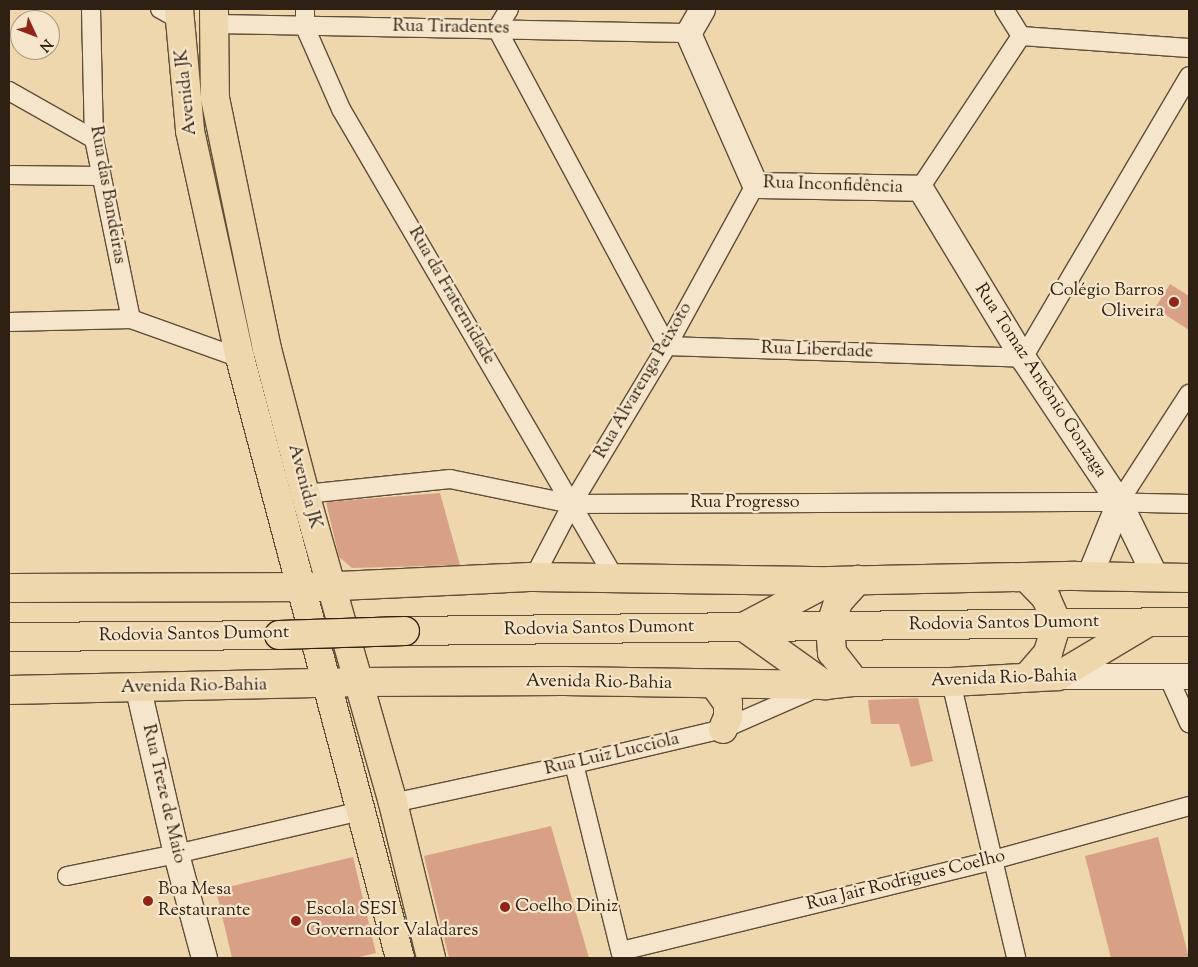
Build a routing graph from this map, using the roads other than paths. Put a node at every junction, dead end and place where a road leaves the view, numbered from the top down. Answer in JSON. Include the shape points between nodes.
{"nodes":[{"id":1,"x":91,"y":9,"type":"edge"},
{"id":2,"x":305,"y":9,"type":"edge"},
{"id":3,"x":316,"y":9,"type":"edge"},
{"id":4,"x":509,"y":9,"type":"edge"},
{"id":5,"x":702,"y":9,"type":"edge"},
{"id":6,"x":1004,"y":9,"type":"edge"},
{"id":7,"x":173,"y":12,"type":"edge"},
{"id":8,"x":214,"y":17,"type":"edge"},
{"id":9,"x":305,"y":27,"type":"junction"},
{"id":10,"x":497,"y":29,"type":"junction"},
{"id":11,"x":688,"y":33,"type":"junction"},
{"id":12,"x":1021,"y":36,"type":"junction"},
{"id":13,"x":1189,"y":48,"type":"edge"},
{"id":14,"x":1189,"y":76,"type":"edge"},
{"id":15,"x":9,"y":91,"type":"edge"},
{"id":16,"x":94,"y":139,"type":"junction"},
{"id":17,"x":9,"y":175,"type":"edge"},
{"id":18,"x":100,"y":176,"type":"junction"},
{"id":19,"x":755,"y":185,"type":"junction"},
{"id":20,"x":920,"y":188,"type":"junction"},
{"id":21,"x":131,"y":319,"type":"junction"},
{"id":22,"x":9,"y":322,"type":"edge"},
{"id":23,"x":667,"y":346,"type":"junction"},
{"id":24,"x":240,"y":358,"type":"junction"},
{"id":25,"x":1023,"y":358,"type":"junction"},
{"id":26,"x":1189,"y":394,"type":"edge"},
{"id":27,"x":305,"y":494,"type":"junction"},
{"id":28,"x":1119,"y":502,"type":"junction"},
{"id":29,"x":572,"y":504,"type":"junction"},
{"id":30,"x":1189,"y":504,"type":"edge"},
{"id":31,"x":1026,"y":576,"type":"junction"},
{"id":32,"x":1089,"y":576,"type":"junction"},
{"id":33,"x":1154,"y":576,"type":"junction"},
{"id":34,"x":534,"y":577,"type":"junction"},
{"id":35,"x":614,"y":577,"type":"junction"},
{"id":36,"x":1189,"y":578,"type":"edge"},
{"id":37,"x":858,"y":580,"type":"junction"},
{"id":38,"x":830,"y":581,"type":"junction"},
{"id":39,"x":303,"y":586,"type":"junction"},
{"id":40,"x":332,"y":586,"type":"junction"},
{"id":41,"x":9,"y":588,"type":"edge"},
{"id":42,"x":1148,"y":622,"type":"junction"},
{"id":43,"x":1189,"y":622,"type":"edge"},
{"id":44,"x":1057,"y":623,"type":"junction"},
{"id":45,"x":744,"y":627,"type":"junction"},
{"id":46,"x":830,"y":627,"type":"junction"},
{"id":47,"x":9,"y":637,"type":"edge"},
{"id":48,"x":1178,"y":675,"type":"edge"},
{"id":49,"x":1058,"y":676,"type":"junction"},
{"id":50,"x":1027,"y":677,"type":"junction"},
{"id":51,"x":359,"y":682,"type":"junction"},
{"id":52,"x":855,"y":682,"type":"junction"},
{"id":53,"x":951,"y":682,"type":"junction"},
{"id":54,"x":327,"y":683,"type":"junction"},
{"id":55,"x":714,"y":684,"type":"junction"},
{"id":56,"x":825,"y":685,"type":"junction"},
{"id":57,"x":138,"y":688,"type":"junction"},
{"id":58,"x":9,"y":690,"type":"edge"},
{"id":59,"x":1189,"y":723,"type":"edge"},
{"id":60,"x":723,"y":729,"type":"junction"},
{"id":61,"x":574,"y":764,"type":"junction"},
{"id":62,"x":393,"y":803,"type":"junction"},
{"id":63,"x":1189,"y":806,"type":"edge"},
{"id":64,"x":361,"y":810,"type":"junction"},
{"id":65,"x":176,"y":854,"type":"junction"},
{"id":66,"x":993,"y":860,"type":"junction"},
{"id":67,"x":67,"y":876,"type":"dead end"},
{"id":68,"x":622,"y":955,"type":"edge"},
{"id":69,"x":204,"y":958,"type":"edge"},
{"id":70,"x":400,"y":958,"type":"edge"},
{"id":71,"x":431,"y":958,"type":"edge"},
{"id":72,"x":1016,"y":958,"type":"edge"}],
"edges":[{"from":1,"to":16,"type":"street","name":"Rua das Bandeiras"},
{"from":2,"to":9,"type":"street","name":"Rua da Fraternidade"},
{"from":3,"to":9,"type":"street"},
{"from":4,"to":10,"type":"street"},
{"from":5,"to":11,"type":"street"},
{"from":6,"to":12,"type":"street"},
{"from":7,"to":24,"type":"main road","name":"Avenida JK","via":[[190,131]]},
{"from":8,"to":9,"type":"street","name":"Rua Tiradentes"},
{"from":8,"to":27,"type":"main road","name":"Avenida JK","via":[[215,98],[267,349]]},
{"from":9,"to":10,"type":"street","name":"Rua Tiradentes"},
{"from":9,"to":29,"type":"street","name":"Rua da Fraternidade","via":[[341,109]]},
{"from":10,"to":11,"type":"street","name":"Rua Tiradentes"},
{"from":10,"to":23,"type":"street"},
{"from":11,"to":19,"type":"street","name":"Rua Inconfidência"},
{"from":12,"to":13,"type":"street"},
{"from":12,"to":20,"type":"street","name":"Rua Inconfidência"},
{"from":14,"to":25,"type":"street"},
{"from":15,"to":16,"type":"street"},
{"from":16,"to":18,"type":"street","name":"Rua das Bandeiras"},
{"from":17,"to":18,"type":"street"},
{"from":18,"to":21,"type":"street","name":"Rua das Bandeiras"},
{"from":19,"to":20,"type":"street","name":"Rua Inconfidência"},
{"from":19,"to":23,"type":"street","name":"Rua Alvarenga Peixoto"},
{"from":20,"to":25,"type":"street","name":"Rua Tomaz Antônio Gonzaga"},
{"from":21,"to":22,"type":"street"},
{"from":21,"to":24,"type":"street"},
{"from":23,"to":25,"type":"street","name":"Rua Liberdade"},
{"from":23,"to":29,"type":"street","name":"Rua Alvarenga Peixoto"},
{"from":24,"to":39,"type":"main road","name":"Avenida JK"},
{"from":25,"to":28,"type":"street","name":"Rua Tomaz Antônio Gonzaga"},
{"from":26,"to":28,"type":"street"},
{"from":27,"to":29,"type":"street","name":"Rua Progresso","via":[[450,479]]},
{"from":27,"to":40,"type":"main road","name":"Avenida JK"},
{"from":28,"to":29,"type":"street","name":"Rua Progresso"},
{"from":28,"to":30,"type":"street","name":"Rua Progresso"},
{"from":28,"to":32,"type":"street"},
{"from":28,"to":33,"type":"street","name":"Rua Tomaz Antônio Gonzaga"},
{"from":29,"to":34,"type":"street","name":"Rua Alvarenga Peixoto"},
{"from":29,"to":35,"type":"street","name":"Rua da Fraternidade"},
{"from":31,"to":32,"type":"main road"},
{"from":31,"to":37,"type":"main road"},
{"from":31,"to":44,"type":"main road","via":[[1046,598]]},
{"from":32,"to":33,"type":"main road"},
{"from":33,"to":36,"type":"main road"},
{"from":34,"to":35,"type":"main road"},
{"from":34,"to":40,"type":"main road"},
{"from":35,"to":38,"type":"main road"},
{"from":37,"to":38,"type":"main road"},
{"from":37,"to":46,"type":"main road","via":[[838,602]]},
{"from":38,"to":45,"type":"main road"},
{"from":39,"to":40,"type":"main road"},
{"from":39,"to":41,"type":"main road"},
{"from":39,"to":54,"type":"main road","name":"Avenida JK"},
{"from":40,"to":51,"type":"main road","name":"Avenida JK"},
{"from":42,"to":43,"type":"main road","name":"Rodovia Santos Dumont"},
{"from":42,"to":44,"type":"main road","name":"Rodovia Santos Dumont"},
{"from":42,"to":49,"type":"main road"},
{"from":44,"to":46,"type":"main road","name":"Rodovia Santos Dumont"},
{"from":44,"to":50,"type":"main road","via":[[1048,653]]},
{"from":45,"to":46,"type":"main road","name":"Rodovia Santos Dumont"},
{"from":45,"to":47,"type":"main road","name":"Rodovia Santos Dumont","bridge":true},
{"from":45,"to":56,"type":"main road"},
{"from":46,"to":52,"type":"main road","via":[[832,653]]},
{"from":48,"to":49,"type":"street","name":"Avenida Rio-Bahia"},
{"from":48,"to":59,"type":"street"},
{"from":49,"to":50,"type":"main road","name":"Avenida Rio-Bahia"},
{"from":50,"to":53,"type":"main road","name":"Avenida Rio-Bahia"},
{"from":51,"to":54,"type":"main road","name":"Avenida Rio-Bahia"},
{"from":51,"to":55,"type":"main road","name":"Avenida Rio-Bahia"},
{"from":51,"to":62,"type":"main road","name":"Avenida JK"},
{"from":52,"to":53,"type":"main road","name":"Avenida Rio-Bahia"},
{"from":52,"to":56,"type":"main road","name":"Avenida Rio-Bahia"},
{"from":53,"to":66,"type":"street"},
{"from":54,"to":57,"type":"main road","name":"Avenida Rio-Bahia"},
{"from":54,"to":64,"type":"main road","name":"Avenida JK"},
{"from":55,"to":56,"type":"main road","name":"Avenida Rio-Bahia"},
{"from":55,"to":60,"type":"main road","via":[[728,704],[728,717]]},
{"from":56,"to":60,"type":"street","name":"Rua Luiz Lucciola"},
{"from":57,"to":58,"type":"main road","name":"Avenida Rio-Bahia"},
{"from":57,"to":65,"type":"street","name":"Rua Treze de Maio"},
{"from":60,"to":61,"type":"street","name":"Rua Luiz Lucciola"},
{"from":61,"to":62,"type":"street","name":"Rua Luiz Lucciola"},
{"from":61,"to":68,"type":"street"},
{"from":62,"to":71,"type":"main road","name":"Avenida JK"},
{"from":63,"to":66,"type":"street","name":"Rua Jair Rodrigues Coelho"},
{"from":64,"to":65,"type":"street"},
{"from":64,"to":70,"type":"main road","name":"Avenida JK"},
{"from":65,"to":67,"type":"street"},
{"from":65,"to":69,"type":"street","name":"Rua Treze de Maio"},
{"from":66,"to":68,"type":"street","name":"Rua Jair Rodrigues Coelho"},
{"from":66,"to":72,"type":"street"}]}
